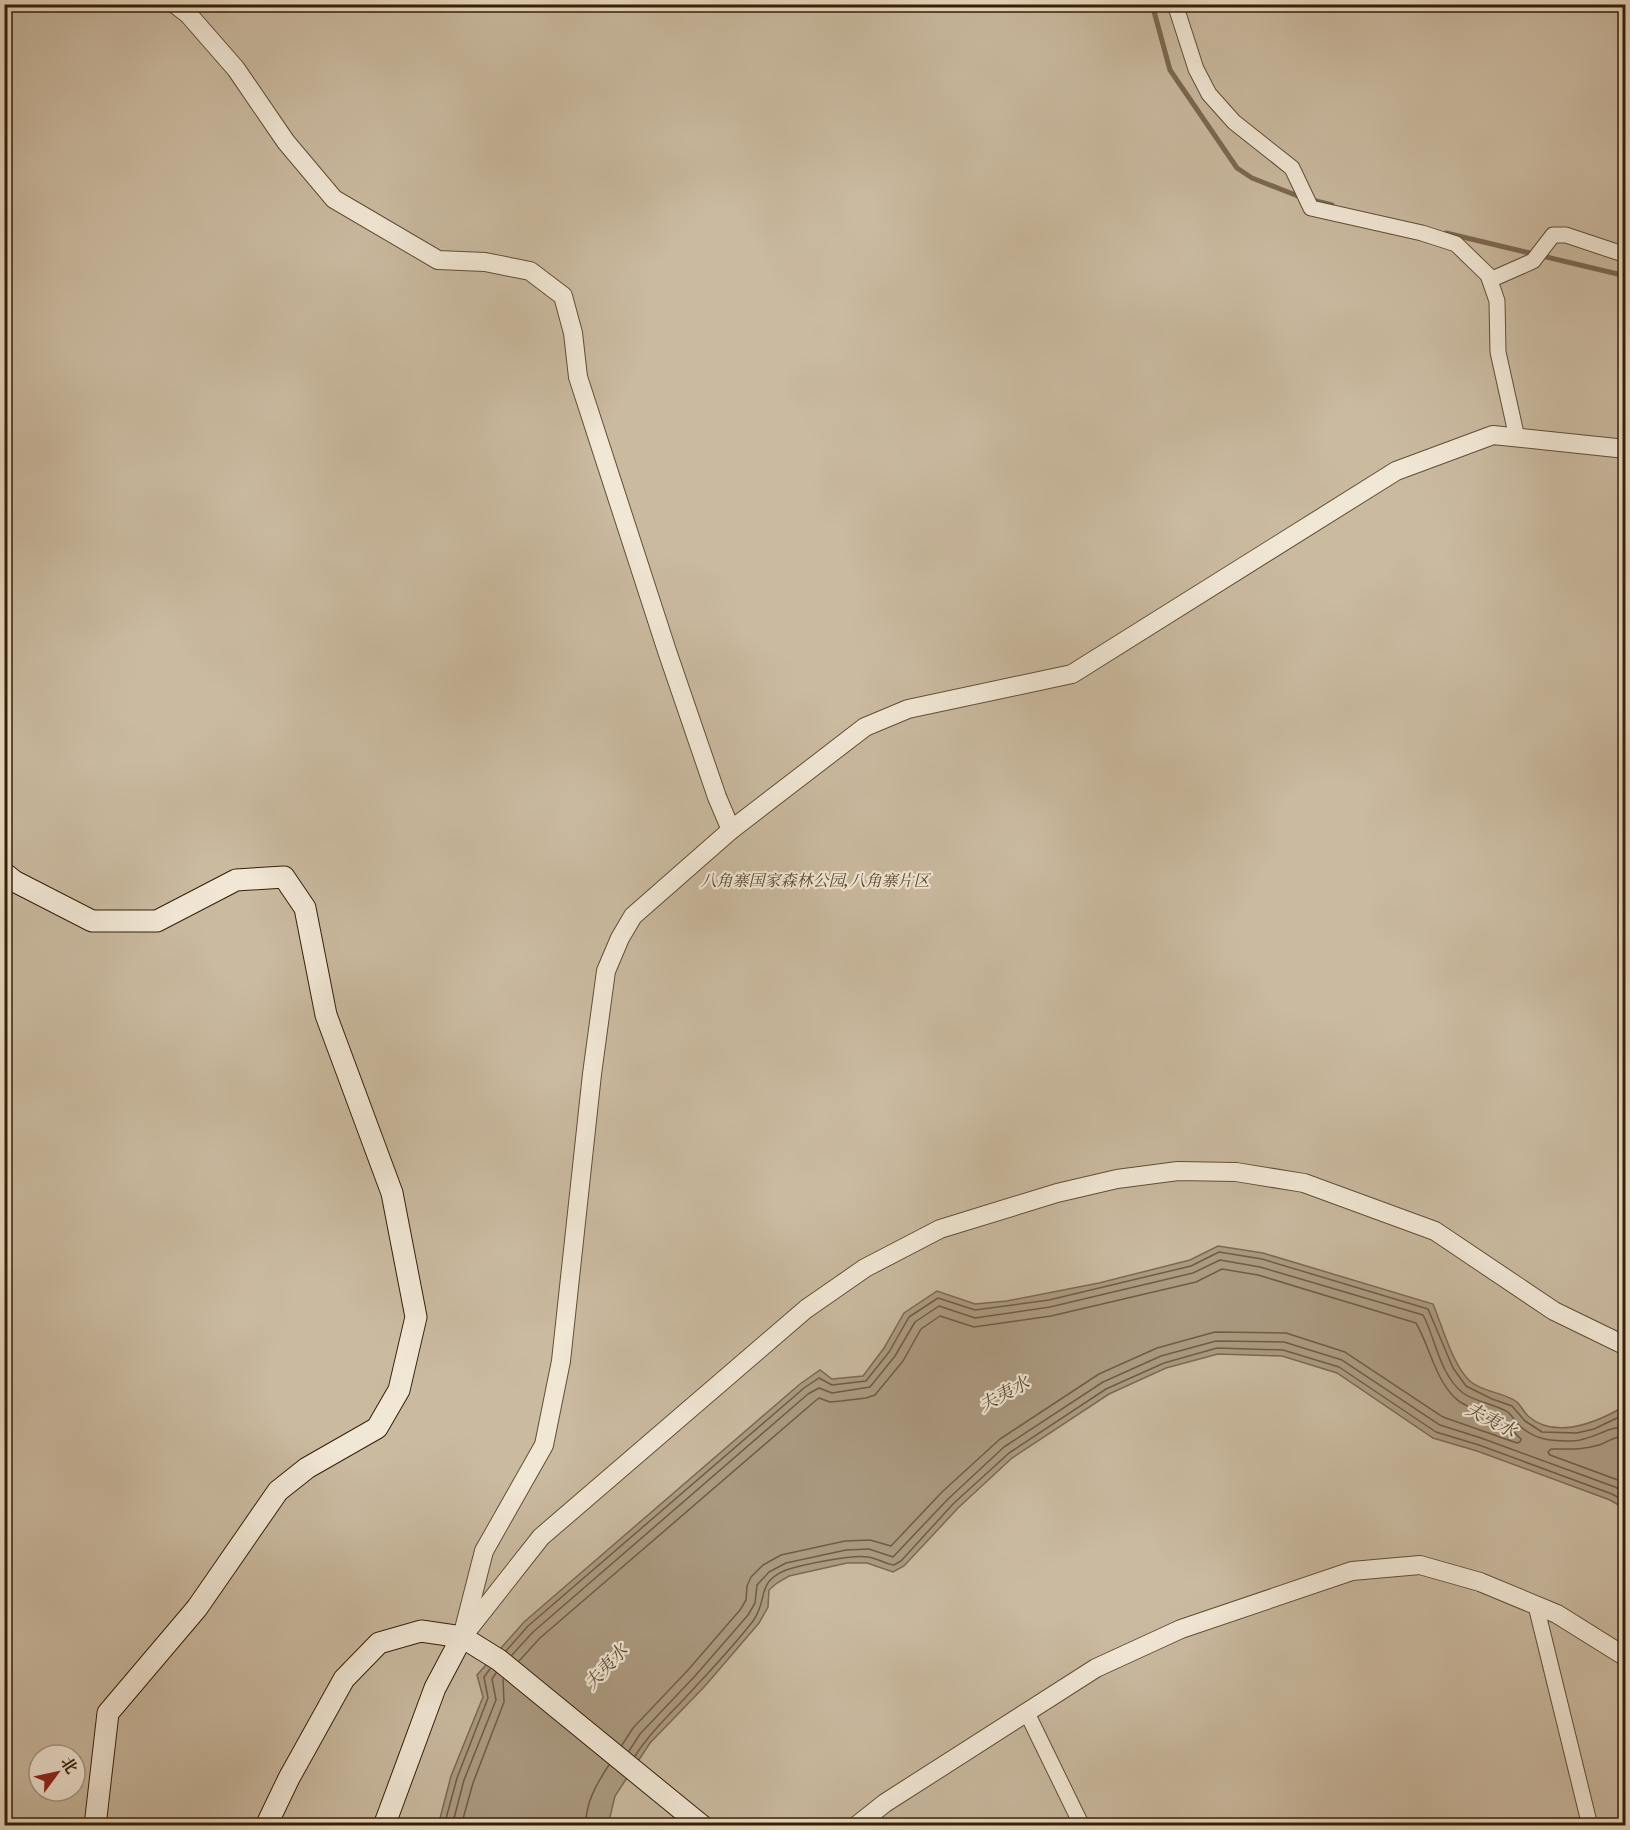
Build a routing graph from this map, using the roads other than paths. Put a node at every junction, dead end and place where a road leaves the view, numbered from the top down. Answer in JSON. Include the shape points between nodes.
{"nodes":[{"id":1,"x":175,"y":4,"type":"edge"},
{"id":2,"x":1175,"y":4,"type":"edge"},
{"id":3,"x":1626,"y":255,"type":"edge"},
{"id":4,"x":1490,"y":280,"type":"junction"},
{"id":5,"x":1517,"y":438,"type":"junction"},
{"id":6,"x":1626,"y":449,"type":"edge"},
{"id":7,"x":731,"y":830,"type":"junction"},
{"id":8,"x":4,"y":873,"type":"edge"},
{"id":9,"x":1626,"y":1347,"type":"edge"},
{"id":10,"x":1536,"y":1606,"type":"junction"},
{"id":11,"x":462,"y":1637,"type":"junction"},
{"id":12,"x":1626,"y":1658,"type":"edge"},
{"id":13,"x":1027,"y":1713,"type":"junction"},
{"id":14,"x":95,"y":1826,"type":"edge"},
{"id":15,"x":266,"y":1826,"type":"edge"},
{"id":16,"x":384,"y":1826,"type":"edge"},
{"id":17,"x":702,"y":1826,"type":"edge"},
{"id":18,"x":856,"y":1826,"type":"edge"},
{"id":19,"x":1082,"y":1826,"type":"edge"},
{"id":20,"x":1590,"y":1826,"type":"edge"}],
"edges":[{"from":1,"to":7,"type":"street","via":[[236,69],[286,142],[334,199],[438,260],[484,262],[530,271],[563,296],[573,333],[578,377],[667,651]]},
{"from":2,"to":4,"type":"street","via":[[1196,69],[1209,94],[1234,122],[1292,168],[1311,208],[1456,244]]},
{"from":3,"to":4,"type":"street","via":[[1566,235],[1553,236],[1533,261]]},
{"from":4,"to":5,"type":"street","via":[[1497,301],[1498,352]]},
{"from":5,"to":6,"type":"street"},
{"from":5,"to":7,"type":"street","via":[[1493,435],[1396,471],[1072,674],[908,709],[865,728]]},
{"from":7,"to":11,"type":"street","via":[[633,916],[606,971],[561,1361],[544,1445],[484,1551]]},
{"from":8,"to":14,"type":"main road","via":[[92,921],[157,921],[236,880],[284,877],[305,908],[326,1015],[392,1193],[416,1317],[399,1390],[377,1428],[308,1468],[278,1491],[197,1608],[108,1713]]},
{"from":9,"to":11,"type":"street","via":[[1554,1311],[1436,1231],[1304,1183],[1236,1172],[1178,1171],[1117,1179],[1057,1193],[940,1229],[865,1268],[806,1308],[541,1537]]},
{"from":10,"to":12,"type":"street","via":[[1557,1614]]},
{"from":10,"to":13,"type":"street","via":[[1480,1582],[1420,1565],[1352,1571],[1181,1629],[1096,1668]]},
{"from":10,"to":20,"type":"street"},
{"from":11,"to":15,"type":"main road","via":[[421,1631],[379,1642],[344,1679]]},
{"from":11,"to":16,"type":"main road","via":[[435,1688]]},
{"from":11,"to":17,"type":"main road","via":[[499,1660]]},
{"from":13,"to":18,"type":"street","via":[[885,1803]]},
{"from":13,"to":19,"type":"street"}]}
